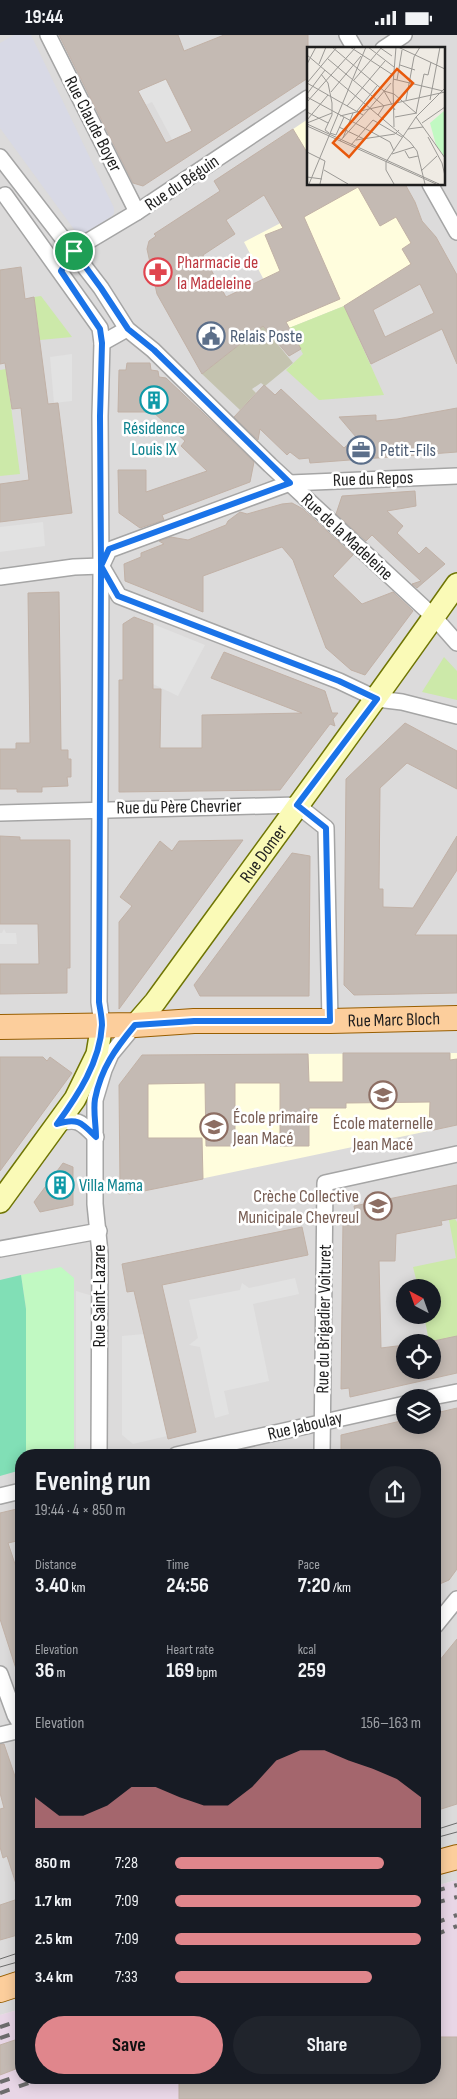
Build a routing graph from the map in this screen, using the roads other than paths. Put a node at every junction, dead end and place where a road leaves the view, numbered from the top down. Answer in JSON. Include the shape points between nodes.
{"nodes":[{"id":1,"x":48,"y":35,"type":"edge"},
{"id":2,"x":347,"y":35,"type":"edge"},
{"id":3,"x":404,"y":35,"type":"edge"},
{"id":4,"x":354,"y":47,"type":"edge"},
{"id":5,"x":386,"y":47,"type":"edge"},
{"id":6,"x":307,"y":99,"type":"edge"},
{"id":7,"x":0,"y":157,"type":"edge"},
{"id":8,"x":20,"y":184,"type":"junction"},
{"id":9,"x":431,"y":185,"type":"edge"},
{"id":10,"x":3,"y":195,"type":"edge"},
{"id":11,"x":137,"y":212,"type":"junction"},
{"id":12,"x":457,"y":232,"type":"edge"},
{"id":13,"x":74,"y":251,"type":"junction"},
{"id":14,"x":61,"y":271,"type":"junction"},
{"id":15,"x":128,"y":329,"type":"junction"},
{"id":16,"x":102,"y":343,"type":"junction"},
{"id":17,"x":457,"y":475,"type":"edge"},
{"id":18,"x":290,"y":483,"type":"junction"},
{"id":19,"x":101,"y":566,"type":"junction"},
{"id":20,"x":0,"y":577,"type":"edge"},
{"id":21,"x":457,"y":584,"type":"edge"},
{"id":22,"x":434,"y":617,"type":"junction"},
{"id":23,"x":457,"y":643,"type":"edge"},
{"id":24,"x":377,"y":699,"type":"junction"},
{"id":25,"x":457,"y":716,"type":"edge"},
{"id":26,"x":297,"y":805,"type":"junction"},
{"id":27,"x":100,"y":809,"type":"junction"},
{"id":28,"x":0,"y":813,"type":"edge"},
{"id":29,"x":457,"y":1018,"type":"edge"},
{"id":30,"x":330,"y":1021,"type":"junction"},
{"id":31,"x":102,"y":1024,"type":"junction"},
{"id":32,"x":135,"y":1025,"type":"junction"},
{"id":33,"x":0,"y":1027,"type":"edge"},
{"id":34,"x":57,"y":1124,"type":"junction"},
{"id":35,"x":96,"y":1137,"type":"junction"},
{"id":36,"x":457,"y":1154,"type":"edge"},
{"id":37,"x":0,"y":1202,"type":"edge"},
{"id":38,"x":98,"y":1231,"type":"junction"},
{"id":39,"x":0,"y":1249,"type":"edge"},
{"id":40,"x":457,"y":1392,"type":"edge"},
{"id":41,"x":441,"y":1395,"type":"edge"},
{"id":42,"x":396,"y":1405,"type":"edge"},
{"id":43,"x":322,"y":1422,"type":"junction"},
{"id":44,"x":99,"y":1449,"type":"edge"},
{"id":45,"x":203,"y":1449,"type":"edge"},
{"id":46,"x":322,"y":1449,"type":"edge"},
{"id":47,"x":15,"y":1492,"type":"edge"},
{"id":48,"x":0,"y":1496,"type":"edge"},
{"id":49,"x":457,"y":1599,"type":"edge"},
{"id":50,"x":441,"y":1615,"type":"edge"},
{"id":51,"x":0,"y":1674,"type":"edge"},
{"id":52,"x":15,"y":1715,"type":"edge"},
{"id":53,"x":15,"y":1731,"type":"edge"},
{"id":54,"x":0,"y":1735,"type":"edge"},
{"id":55,"x":457,"y":1857,"type":"edge"},
{"id":56,"x":441,"y":1861,"type":"edge"},
{"id":57,"x":15,"y":1985,"type":"edge"},
{"id":58,"x":0,"y":1990,"type":"edge"}],
"edges":[{"from":1,"to":11,"type":"street","name":"Rue Claude Boyer"},
{"from":2,"to":4,"type":"street"},
{"from":3,"to":5,"type":"street"},
{"from":6,"to":11,"type":"street","name":"Rue du Béguin"},
{"from":7,"to":8,"type":"street","name":"Rue de la Madeleine"},
{"from":8,"to":10,"type":"street"},
{"from":8,"to":13,"type":"street","name":"Rue de la Madeleine"},
{"from":9,"to":12,"type":"street"},
{"from":10,"to":14,"type":"street"},
{"from":11,"to":13,"type":"street","name":"Rue du Béguin"},
{"from":13,"to":14,"type":"street","name":"Rue du Béguin"},
{"from":13,"to":15,"type":"street","name":"Rue de la Madeleine"},
{"from":14,"to":16,"type":"street","via":[[100,329]]},
{"from":15,"to":16,"type":"street"},
{"from":15,"to":18,"type":"street","name":"Rue de la Madeleine","via":[[154,350]]},
{"from":16,"to":19,"type":"street"},
{"from":17,"to":18,"type":"street","name":"Rue du Repos"},
{"from":18,"to":19,"type":"street","name":"Rue du Repos","via":[[109,549]]},
{"from":18,"to":22,"type":"street","name":"Rue de la Madeleine"},
{"from":19,"to":20,"type":"street"},
{"from":19,"to":24,"type":"street","via":[[118,596],[330,677]]},
{"from":19,"to":27,"type":"street"},
{"from":21,"to":22,"type":"street","name":"Rue Domer"},
{"from":22,"to":23,"type":"street","name":"Rue de la Madeleine"},
{"from":22,"to":24,"type":"street","name":"Rue Domer"},
{"from":24,"to":25,"type":"street"},
{"from":24,"to":26,"type":"street","name":"Rue Domer"},
{"from":26,"to":27,"type":"street","name":"Rue du Père Chevrier"},
{"from":26,"to":30,"type":"street","via":[[326,828]]},
{"from":26,"to":32,"type":"street","name":"Rue Domer"},
{"from":27,"to":28,"type":"street","name":"Rue du Père Chevrier"},
{"from":27,"to":31,"type":"street","via":[[99,1002]]},
{"from":29,"to":30,"type":"main road","name":"Rue Marc Bloch"},
{"from":30,"to":32,"type":"main road","name":"Rue Marc Bloch","via":[[194,1021]]},
{"from":31,"to":32,"type":"main road","name":"Rue Marc Bloch"},
{"from":31,"to":33,"type":"main road","name":"Rue Marc Bloch"},
{"from":31,"to":34,"type":"street","via":[[97,1054],[75,1099]]},
{"from":32,"to":35,"type":"street","name":"Rue Saint-Lazare","via":[[111,1054],[104,1070],[95,1100]]},
{"from":34,"to":35,"type":"street","via":[[69,1120],[78,1122]]},
{"from":34,"to":37,"type":"street"},
{"from":35,"to":38,"type":"street","name":"Rue Saint-Lazare"},
{"from":36,"to":43,"type":"street","name":"Rue du Brigadier Voituret","via":[[325,1183]]},
{"from":38,"to":39,"type":"street"},
{"from":38,"to":44,"type":"street","name":"Rue Saint-Lazare"},
{"from":40,"to":41,"type":"street"},
{"from":42,"to":43,"type":"street","name":"Rue Jaboulay"},
{"from":43,"to":45,"type":"street","name":"Rue Jaboulay"},
{"from":43,"to":46,"type":"street","name":"Rue du Brigadier Voituret"},
{"from":47,"to":48,"type":"street"},
{"from":49,"to":50,"type":"street"},
{"from":51,"to":52,"type":"street"},
{"from":53,"to":54,"type":"street"},
{"from":55,"to":56,"type":"main road"},
{"from":57,"to":58,"type":"main road"}]}
